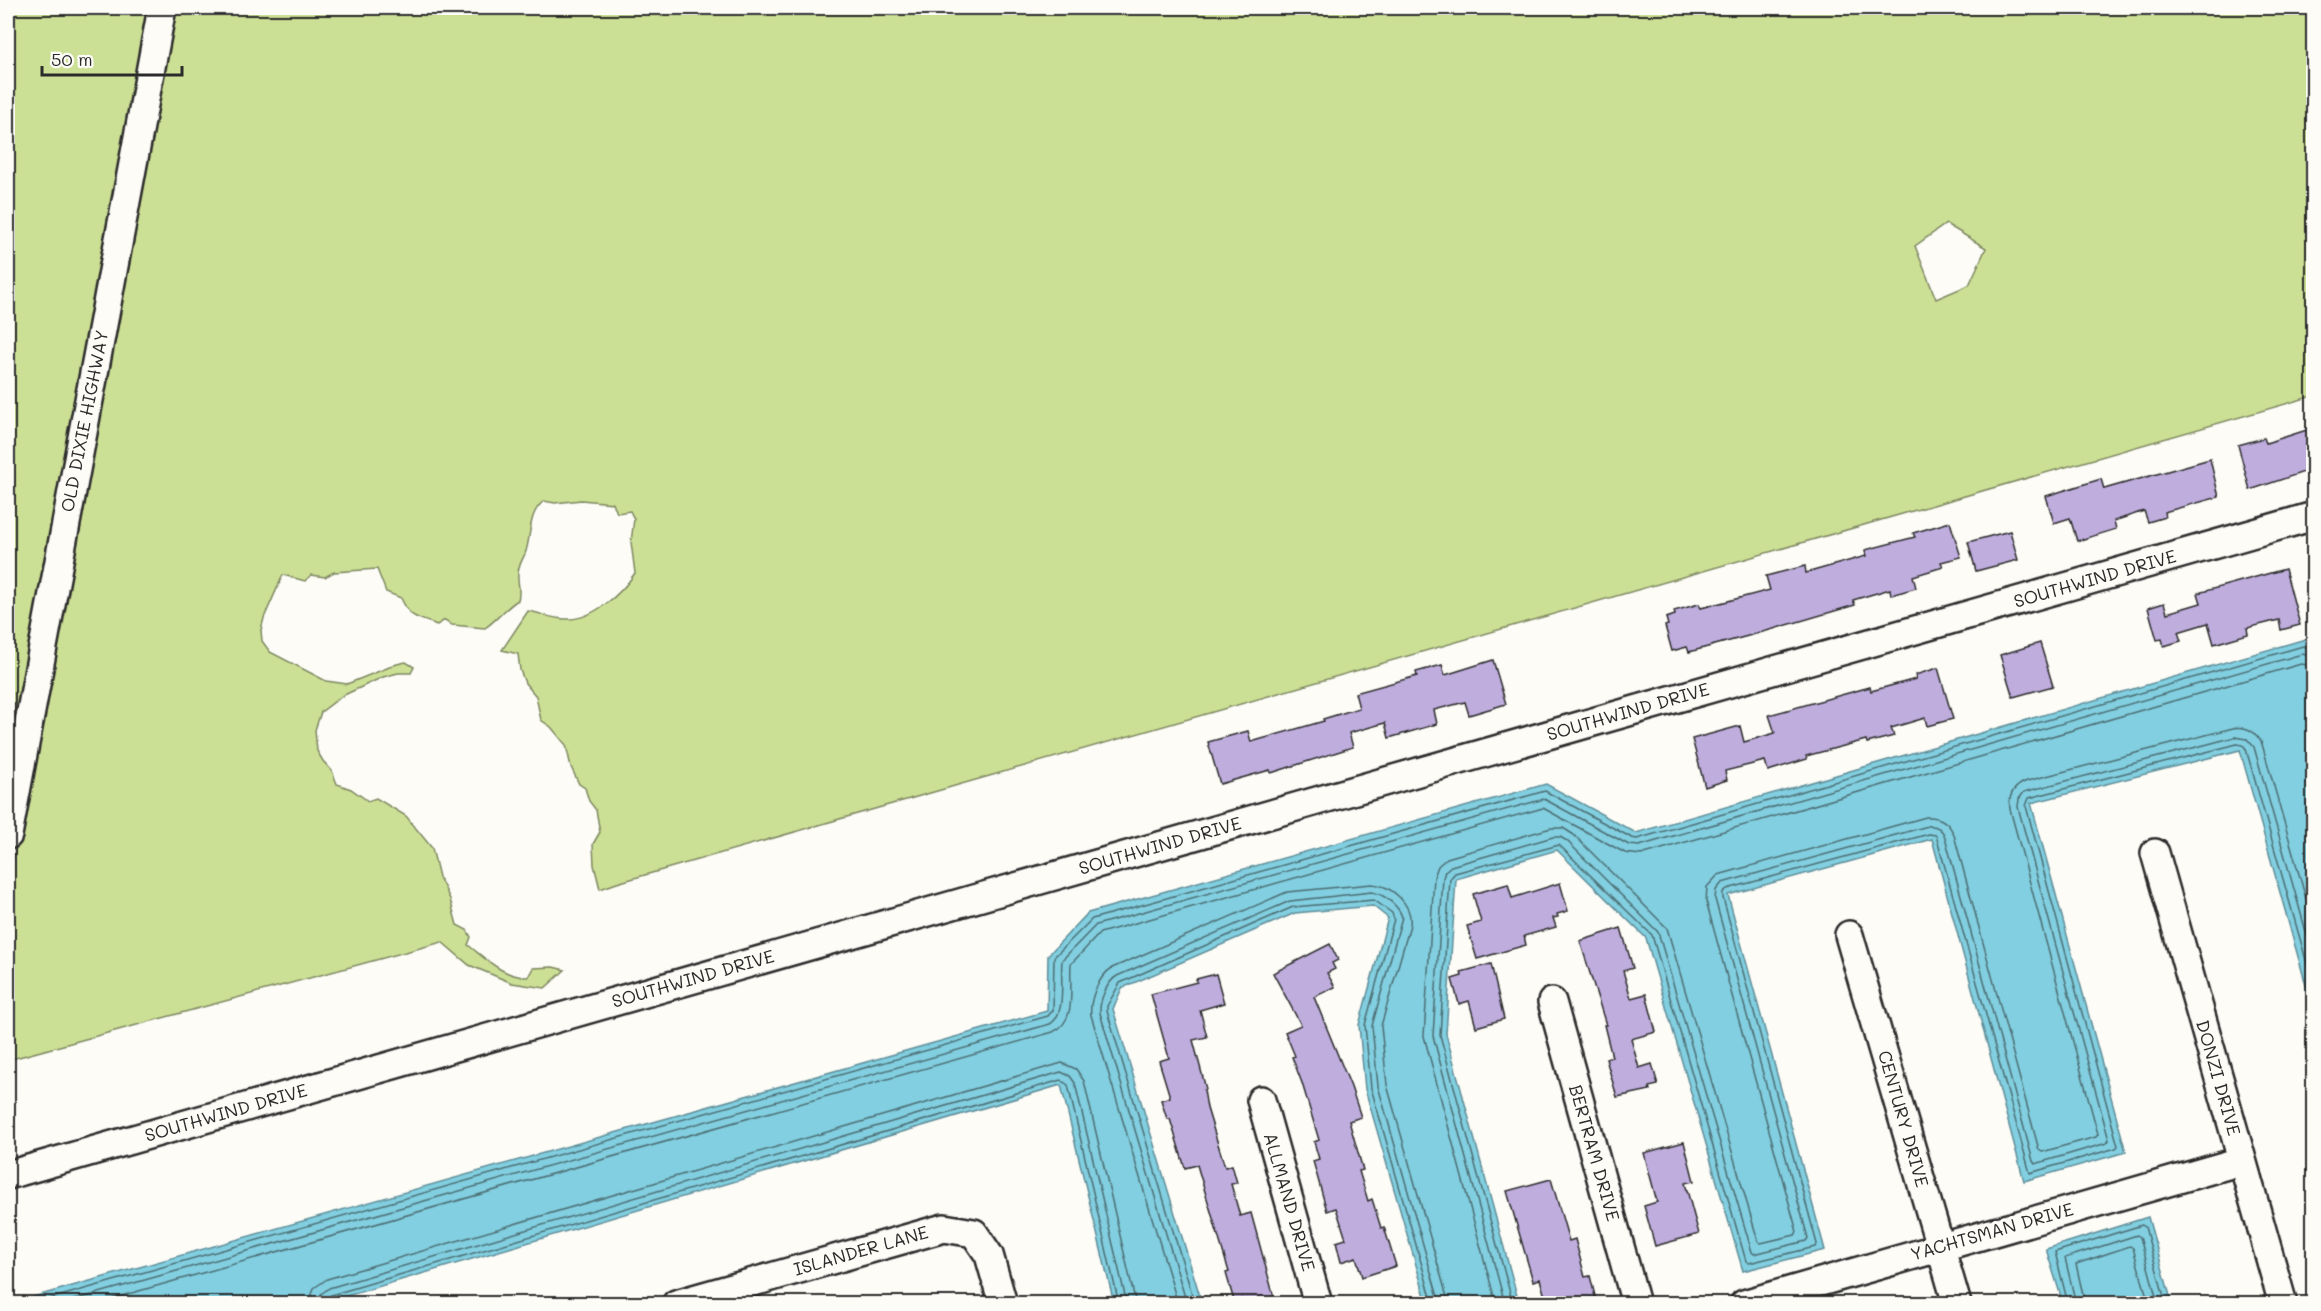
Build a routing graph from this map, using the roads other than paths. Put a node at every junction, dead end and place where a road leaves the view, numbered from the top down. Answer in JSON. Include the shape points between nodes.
{"nodes":[{"id":1,"x":162,"y":8,"type":"edge"},
{"id":2,"x":2313,"y":516,"type":"edge"},
{"id":3,"x":8,"y":835,"type":"edge"},
{"id":4,"x":2155,"y":853,"type":"dead end"},
{"id":5,"x":1849,"y":934,"type":"dead end"},
{"id":6,"x":1552,"y":1002,"type":"dead end"},
{"id":7,"x":1261,"y":1100,"type":"dead end"},
{"id":8,"x":2241,"y":1161,"type":"junction"},
{"id":9,"x":8,"y":1175,"type":"edge"},
{"id":10,"x":1941,"y":1247,"type":"junction"},
{"id":11,"x":676,"y":1304,"type":"edge"},
{"id":12,"x":1003,"y":1304,"type":"edge"},
{"id":13,"x":1318,"y":1304,"type":"edge"},
{"id":14,"x":1636,"y":1304,"type":"edge"},
{"id":15,"x":1744,"y":1304,"type":"edge"},
{"id":16,"x":1957,"y":1304,"type":"edge"},
{"id":17,"x":2283,"y":1304,"type":"edge"}],
"edges":[{"from":1,"to":3,"type":"street","name":"OLD DIXIE HIGHWAY"},
{"from":2,"to":9,"type":"street","name":"SOUTHWIND DRIVE"},
{"from":4,"to":8,"type":"street","name":"DONZI DRIVE"},
{"from":5,"to":10,"type":"street","name":"CENTURY DRIVE"},
{"from":6,"to":14,"type":"street","name":"BERTRAM DRIVE"},
{"from":7,"to":13,"type":"street","name":"ALLMAND DRIVE"},
{"from":8,"to":10,"type":"street","name":"YACHTSMAN DRIVE"},
{"from":8,"to":17,"type":"street","name":"DONZI DRIVE"},
{"from":10,"to":15,"type":"street","name":"YACHTSMAN DRIVE"},
{"from":10,"to":16,"type":"street","name":"CENTURY DRIVE"},
{"from":11,"to":12,"type":"street","name":"ISLANDER LANE","via":[[944,1228],[974,1233],[989,1255]]}]}
